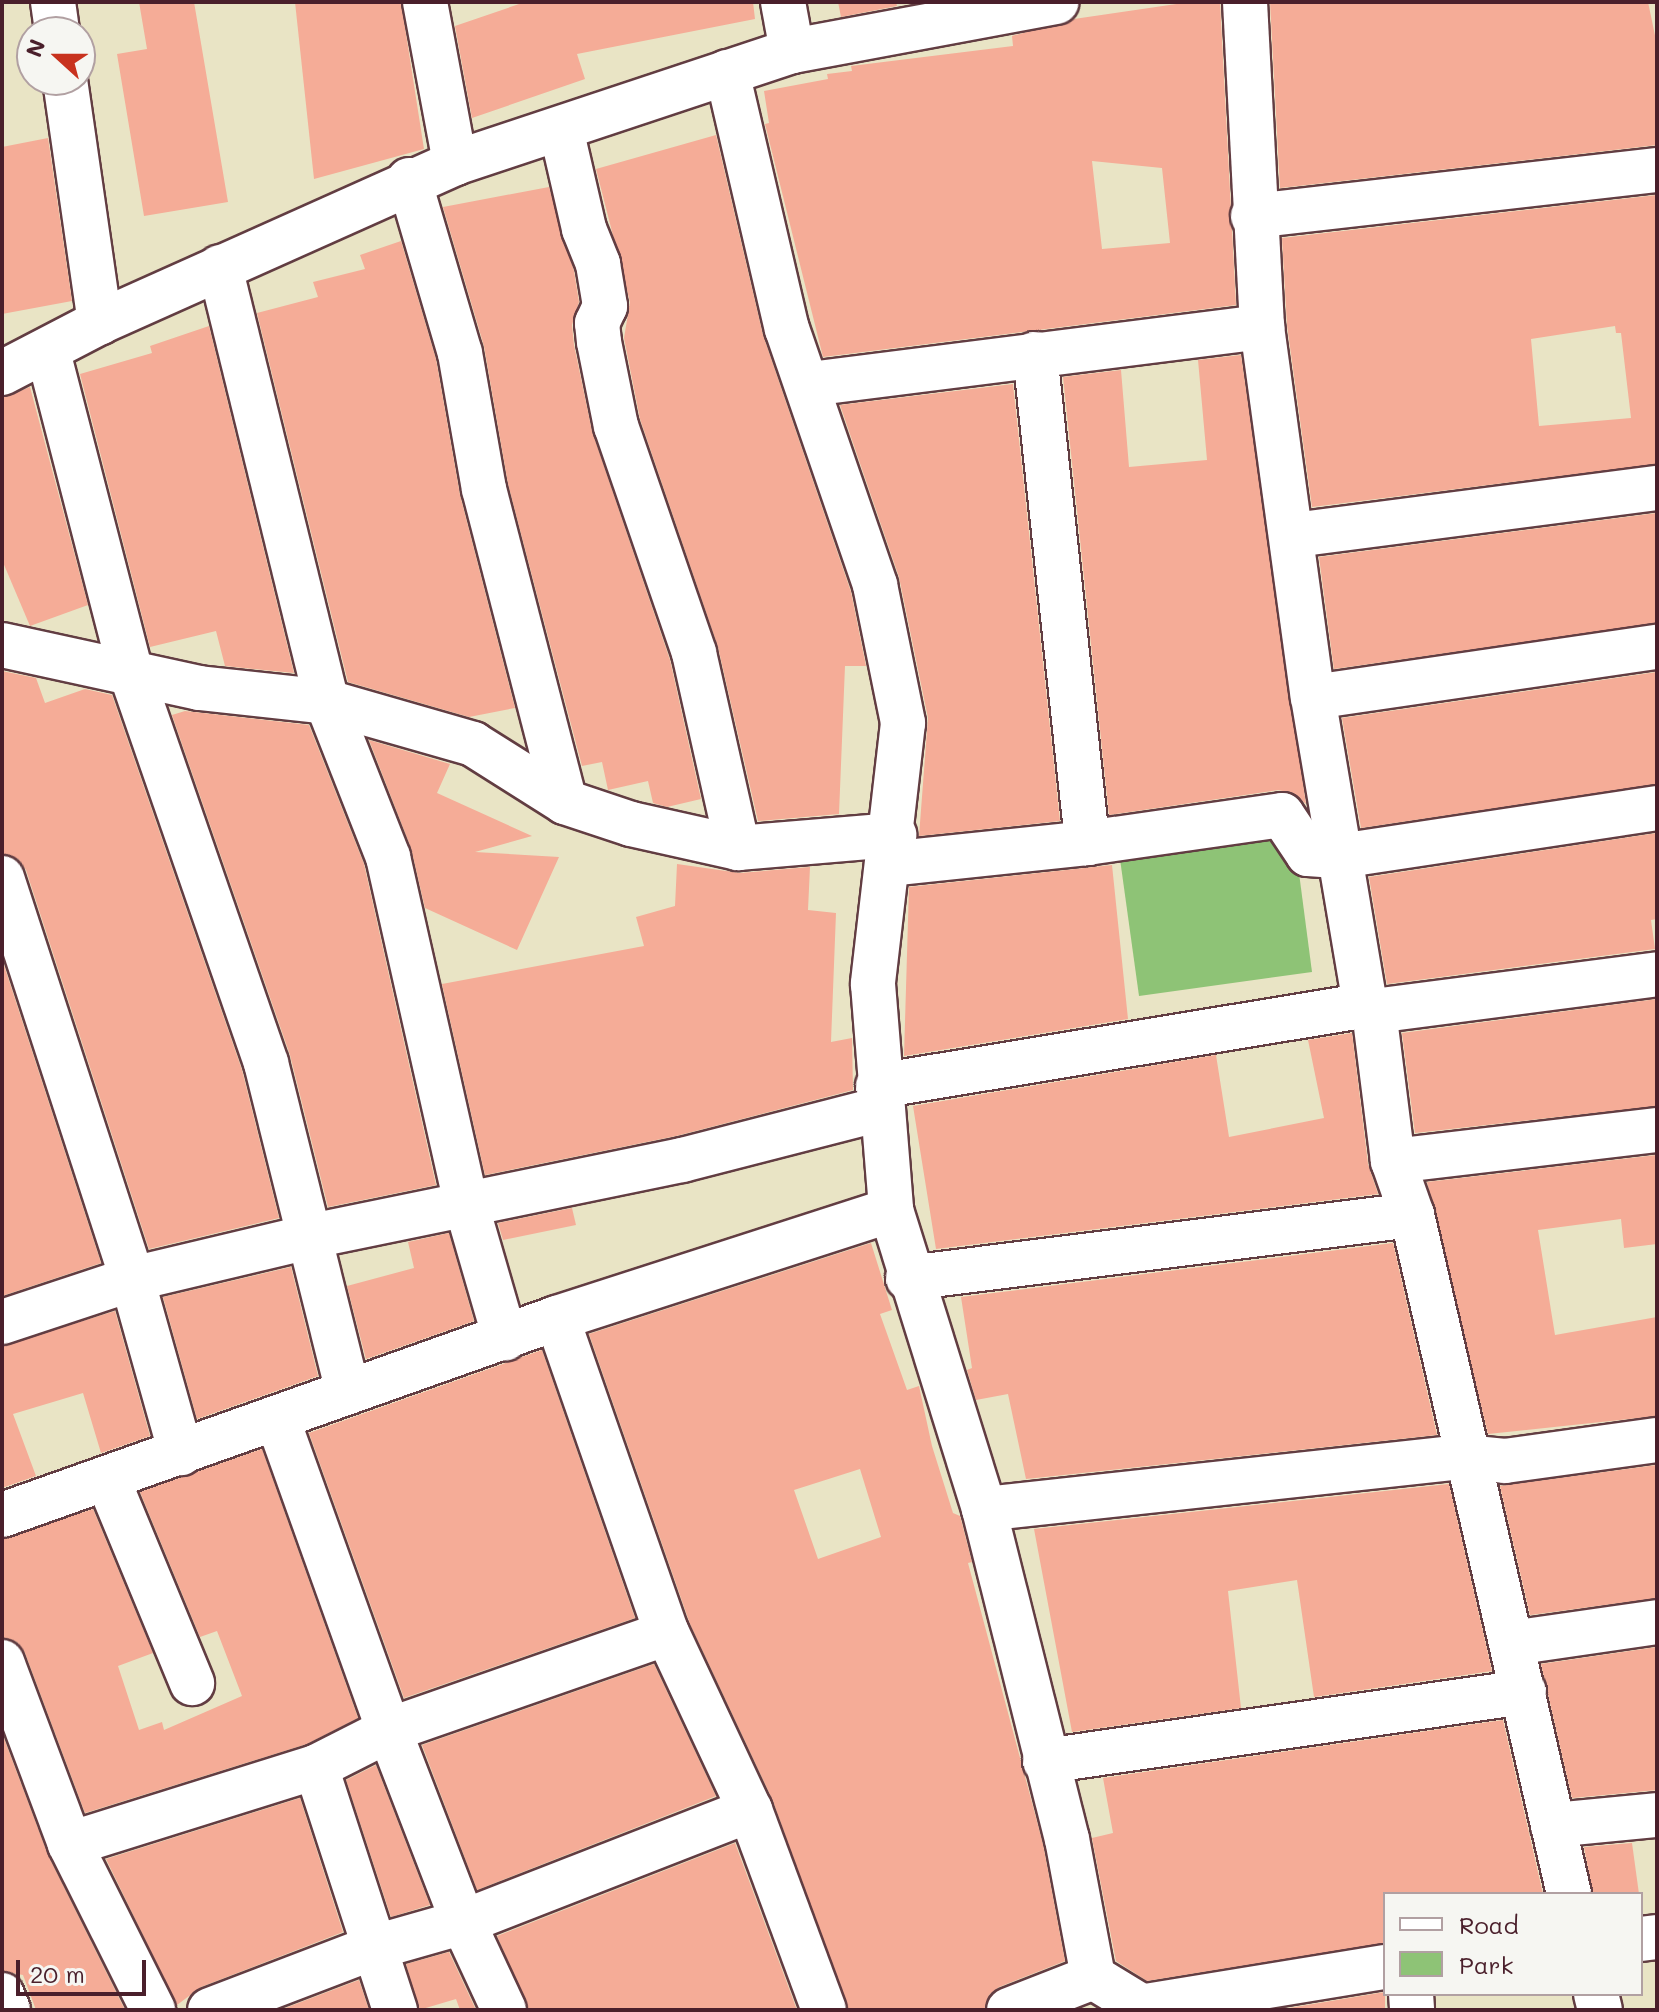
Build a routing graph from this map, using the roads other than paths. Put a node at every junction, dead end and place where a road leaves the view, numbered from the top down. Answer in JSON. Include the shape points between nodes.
{"nodes":[{"id":1,"x":425,"y":2,"type":"edge"},
{"id":2,"x":783,"y":2,"type":"edge"},
{"id":3,"x":1057,"y":2,"type":"edge"},
{"id":4,"x":1245,"y":2,"type":"edge"},
{"id":5,"x":792,"y":51,"type":"junction"},
{"id":6,"x":727,"y":72,"type":"junction"},
{"id":7,"x":67,"y":96,"type":"edge"},
{"id":8,"x":561,"y":129,"type":"junction"},
{"id":9,"x":455,"y":163,"type":"junction"},
{"id":10,"x":1657,"y":170,"type":"edge"},
{"id":11,"x":409,"y":180,"type":"junction"},
{"id":12,"x":1253,"y":216,"type":"junction"},
{"id":13,"x":220,"y":267,"type":"junction"},
{"id":14,"x":100,"y":322,"type":"junction"},
{"id":15,"x":1262,"y":327,"type":"junction"},
{"id":16,"x":48,"y":352,"type":"junction"},
{"id":17,"x":1035,"y":354,"type":"junction"},
{"id":18,"x":2,"y":373,"type":"edge"},
{"id":19,"x":810,"y":384,"type":"junction"},
{"id":20,"x":1657,"y":488,"type":"edge"},
{"id":21,"x":1294,"y":535,"type":"junction"},
{"id":22,"x":2,"y":645,"type":"edge"},
{"id":23,"x":1657,"y":647,"type":"edge"},
{"id":24,"x":131,"y":673,"type":"junction"},
{"id":25,"x":1313,"y":697,"type":"junction"},
{"id":26,"x":327,"y":702,"type":"junction"},
{"id":27,"x":565,"y":802,"type":"junction"},
{"id":28,"x":1657,"y":808,"type":"edge"},
{"id":29,"x":1087,"y":843,"type":"junction"},
{"id":30,"x":738,"y":848,"type":"junction"},
{"id":31,"x":891,"y":849,"type":"junction"},
{"id":32,"x":1340,"y":856,"type":"junction"},
{"id":33,"x":2,"y":878,"type":"edge"},
{"id":34,"x":1657,"y":974,"type":"edge"},
{"id":35,"x":1369,"y":1008,"type":"junction"},
{"id":36,"x":879,"y":1097,"type":"junction"},
{"id":37,"x":1657,"y":1130,"type":"edge"},
{"id":38,"x":1393,"y":1161,"type":"junction"},
{"id":39,"x":466,"y":1204,"type":"junction"},
{"id":40,"x":891,"y":1210,"type":"junction"},
{"id":41,"x":1412,"y":1215,"type":"junction"},
{"id":42,"x":312,"y":1236,"type":"junction"},
{"id":43,"x":908,"y":1278,"type":"junction"},
{"id":44,"x":132,"y":1279,"type":"junction"},
{"id":45,"x":557,"y":1318,"type":"junction"},
{"id":46,"x":2,"y":1322,"type":"edge"},
{"id":47,"x":505,"y":1338,"type":"junction"},
{"id":48,"x":348,"y":1392,"type":"junction"},
{"id":49,"x":277,"y":1418,"type":"junction"},
{"id":50,"x":1657,"y":1440,"type":"edge"},
{"id":51,"x":181,"y":1453,"type":"junction"},
{"id":52,"x":1465,"y":1457,"type":"junction"},
{"id":53,"x":108,"y":1480,"type":"junction"},
{"id":54,"x":984,"y":1509,"type":"junction"},
{"id":55,"x":2,"y":1515,"type":"edge"},
{"id":56,"x":1657,"y":1622,"type":"edge"},
{"id":57,"x":667,"y":1633,"type":"junction"},
{"id":58,"x":1512,"y":1643,"type":"junction"},
{"id":59,"x":2,"y":1662,"type":"edge"},
{"id":60,"x":192,"y":1683,"type":"dead end"},
{"id":61,"x":1524,"y":1692,"type":"junction"},
{"id":62,"x":389,"y":1730,"type":"junction"},
{"id":63,"x":1045,"y":1761,"type":"junction"},
{"id":64,"x":316,"y":1767,"type":"junction"},
{"id":65,"x":750,"y":1810,"type":"junction"},
{"id":66,"x":1657,"y":1815,"type":"edge"},
{"id":67,"x":1553,"y":1825,"type":"junction"},
{"id":68,"x":70,"y":1844,"type":"junction"},
{"id":69,"x":1569,"y":1892,"type":"edge"},
{"id":70,"x":463,"y":1922,"type":"junction"},
{"id":71,"x":372,"y":1948,"type":"junction"},
{"id":72,"x":1383,"y":1967,"type":"edge"},
{"id":73,"x":1093,"y":1977,"type":"junction"},
{"id":74,"x":2,"y":1995,"type":"edge"},
{"id":75,"x":1147,"y":2008,"type":"edge"},
{"id":76,"x":8,"y":2010,"type":"edge"},
{"id":77,"x":153,"y":2010,"type":"edge"},
{"id":78,"x":210,"y":2010,"type":"edge"},
{"id":79,"x":395,"y":2010,"type":"edge"},
{"id":80,"x":504,"y":2010,"type":"edge"},
{"id":81,"x":824,"y":2010,"type":"edge"},
{"id":82,"x":1009,"y":2010,"type":"edge"}],
"edges":[{"from":1,"to":9,"type":"street"},
{"from":2,"to":5,"type":"street"},
{"from":3,"to":5,"type":"street"},
{"from":4,"to":12,"type":"street"},
{"from":5,"to":6,"type":"street"},
{"from":6,"to":8,"type":"street"},
{"from":6,"to":19,"type":"street","via":[[787,329]]},
{"from":7,"to":14,"type":"street"},
{"from":8,"to":9,"type":"street"},
{"from":8,"to":30,"type":"street","via":[[584,229],[598,264],[605,306],[597,323],[599,342],[616,426],[694,653]]},
{"from":9,"to":11,"type":"street"},
{"from":10,"to":12,"type":"street"},
{"from":11,"to":13,"type":"street"},
{"from":11,"to":27,"type":"street","via":[[460,353],[484,489]]},
{"from":12,"to":15,"type":"street"},
{"from":13,"to":14,"type":"street"},
{"from":13,"to":26,"type":"street"},
{"from":14,"to":16,"type":"street"},
{"from":15,"to":17,"type":"street"},
{"from":15,"to":21,"type":"street"},
{"from":16,"to":18,"type":"street"},
{"from":16,"to":24,"type":"street"},
{"from":17,"to":19,"type":"street"},
{"from":17,"to":29,"type":"street"},
{"from":19,"to":31,"type":"street","via":[[875,585],[903,723]]},
{"from":20,"to":21,"type":"street"},
{"from":21,"to":25,"type":"street"},
{"from":22,"to":24,"type":"street"},
{"from":23,"to":25,"type":"street"},
{"from":24,"to":26,"type":"street","via":[[199,688]]},
{"from":24,"to":42,"type":"street","via":[[266,1063]]},
{"from":25,"to":32,"type":"street"},
{"from":26,"to":27,"type":"street","via":[[473,744]]},
{"from":26,"to":39,"type":"street","via":[[388,857]]},
{"from":27,"to":30,"type":"street","via":[[631,824]]},
{"from":28,"to":32,"type":"street"},
{"from":29,"to":31,"type":"street"},
{"from":29,"to":32,"type":"street","via":[[1282,815],[1308,854]]},
{"from":30,"to":31,"type":"street"},
{"from":31,"to":36,"type":"street","via":[[873,984]]},
{"from":32,"to":35,"type":"street"},
{"from":33,"to":44,"type":"street"},
{"from":34,"to":35,"type":"street"},
{"from":35,"to":36,"type":"street"},
{"from":35,"to":38,"type":"street"},
{"from":36,"to":39,"type":"street","via":[[682,1160]]},
{"from":36,"to":40,"type":"street"},
{"from":37,"to":38,"type":"street"},
{"from":38,"to":41,"type":"street"},
{"from":39,"to":42,"type":"street"},
{"from":39,"to":47,"type":"street"},
{"from":40,"to":43,"type":"street"},
{"from":40,"to":45,"type":"street"},
{"from":41,"to":43,"type":"street"},
{"from":41,"to":52,"type":"street"},
{"from":42,"to":44,"type":"street"},
{"from":42,"to":48,"type":"street"},
{"from":43,"to":54,"type":"street"},
{"from":44,"to":46,"type":"street"},
{"from":44,"to":51,"type":"street"},
{"from":45,"to":47,"type":"street"},
{"from":45,"to":57,"type":"street"},
{"from":47,"to":48,"type":"street"},
{"from":48,"to":49,"type":"street"},
{"from":49,"to":51,"type":"street"},
{"from":49,"to":62,"type":"street"},
{"from":50,"to":52,"type":"street","via":[[1505,1461]]},
{"from":51,"to":53,"type":"street"},
{"from":52,"to":54,"type":"street"},
{"from":52,"to":58,"type":"street"},
{"from":53,"to":55,"type":"street"},
{"from":53,"to":60,"type":"street"},
{"from":54,"to":63,"type":"street"},
{"from":56,"to":58,"type":"street"},
{"from":57,"to":62,"type":"street"},
{"from":57,"to":65,"type":"street"},
{"from":58,"to":61,"type":"street"},
{"from":59,"to":68,"type":"street"},
{"from":61,"to":63,"type":"street"},
{"from":61,"to":67,"type":"street"},
{"from":62,"to":64,"type":"street"},
{"from":62,"to":70,"type":"street"},
{"from":63,"to":73,"type":"street","via":[[1067,1839]]},
{"from":64,"to":68,"type":"street"},
{"from":64,"to":71,"type":"street"},
{"from":65,"to":70,"type":"street"},
{"from":65,"to":81,"type":"street"},
{"from":66,"to":67,"type":"street"},
{"from":67,"to":69,"type":"street"},
{"from":68,"to":77,"type":"street"},
{"from":70,"to":71,"type":"street"},
{"from":70,"to":80,"type":"street"},
{"from":71,"to":78,"type":"street"},
{"from":71,"to":79,"type":"street"},
{"from":72,"to":75,"type":"street"},
{"from":73,"to":75,"type":"street"},
{"from":73,"to":82,"type":"street"},
{"from":74,"to":76,"type":"street"}]}
